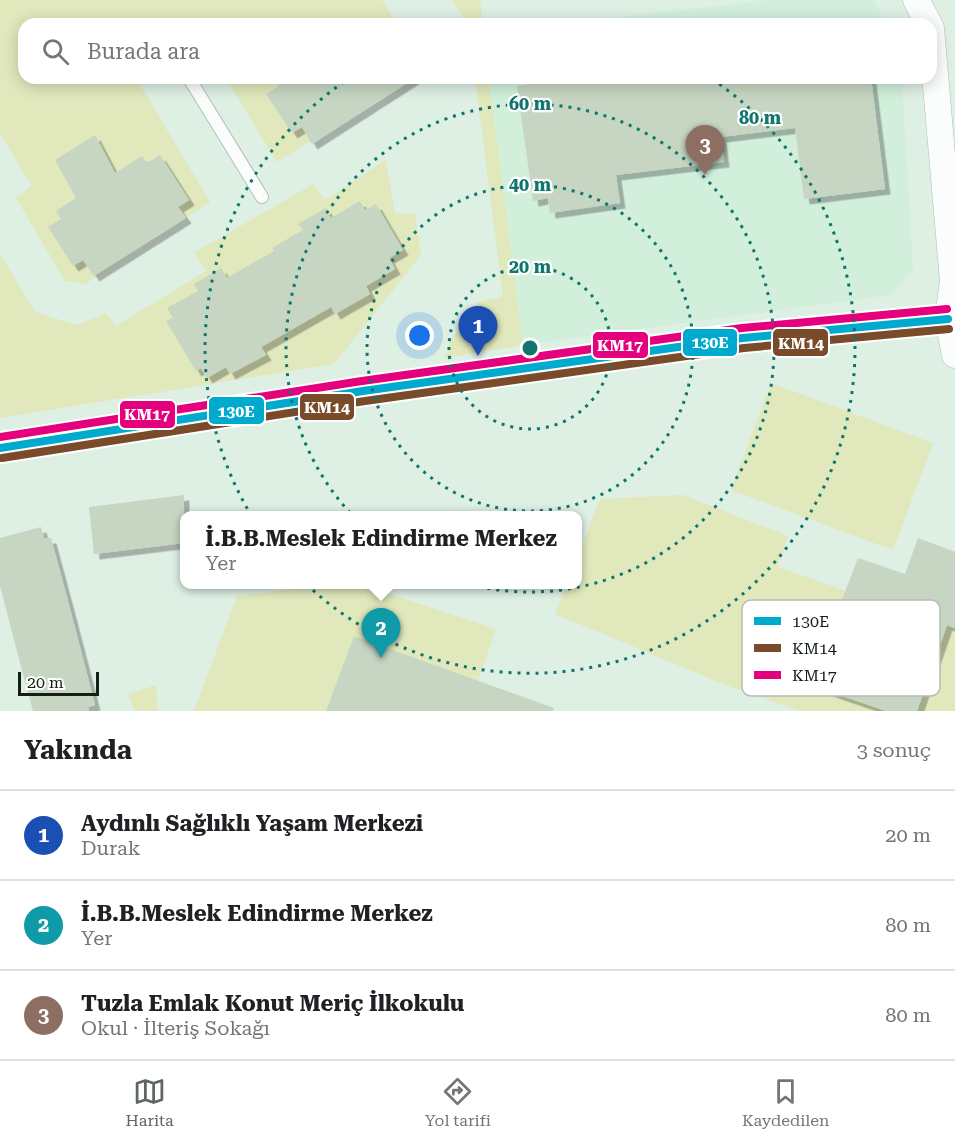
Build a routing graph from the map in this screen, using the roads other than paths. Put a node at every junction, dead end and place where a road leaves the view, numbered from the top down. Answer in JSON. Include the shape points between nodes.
{"nodes":[{"id":1,"x":916,"y":0,"type":"edge"},
{"id":2,"x":926,"y":18,"type":"edge"},
{"id":3,"x":193,"y":84,"type":"edge"},
{"id":4,"x":936,"y":84,"type":"edge"},
{"id":5,"x":262,"y":197,"type":"dead end"},
{"id":6,"x":948,"y":319,"type":"junction"},
{"id":7,"x":955,"y":355,"type":"edge"},
{"id":8,"x":0,"y":448,"type":"edge"}],
"edges":[{"from":1,"to":2,"type":"street"},
{"from":3,"to":5,"type":"lane"},
{"from":4,"to":6,"type":"street","via":[[953,281]]},
{"from":6,"to":7,"type":"street"},
{"from":6,"to":8,"type":"street","via":[[743,338],[363,391]]}]}
